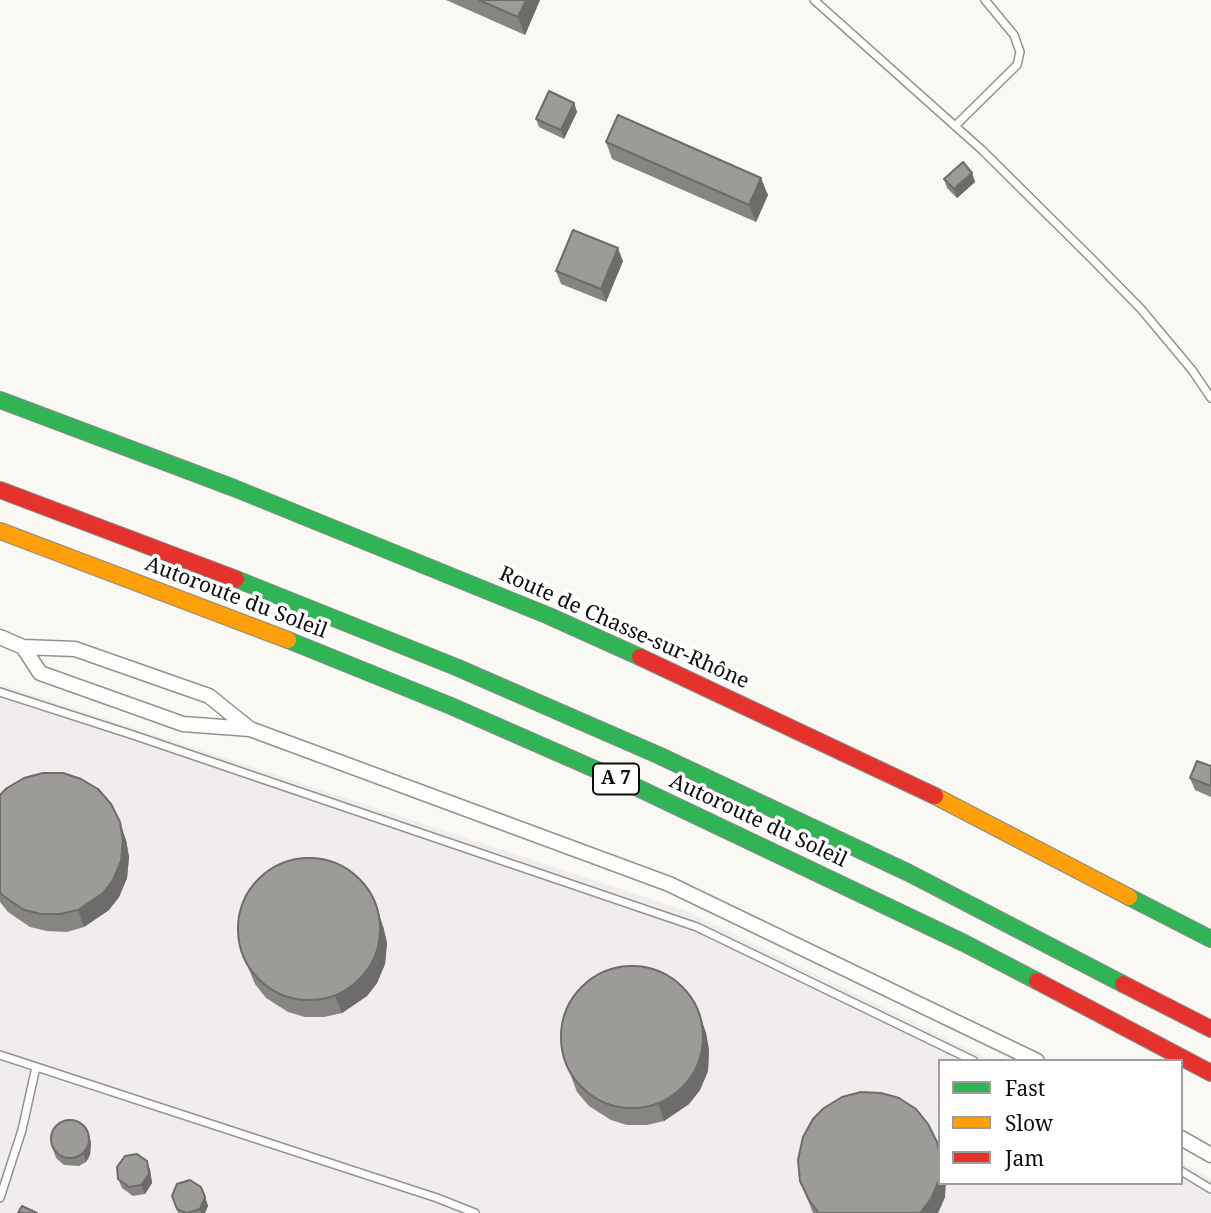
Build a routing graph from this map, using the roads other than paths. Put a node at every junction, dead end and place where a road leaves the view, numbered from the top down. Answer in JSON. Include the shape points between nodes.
{"nodes":[{"id":1,"x":814,"y":0,"type":"edge"},
{"id":2,"x":985,"y":0,"type":"edge"},
{"id":3,"x":955,"y":126,"type":"junction"},
{"id":4,"x":1211,"y":398,"type":"edge"},
{"id":5,"x":0,"y":400,"type":"edge"},
{"id":6,"x":0,"y":490,"type":"edge"},
{"id":7,"x":0,"y":531,"type":"edge"},
{"id":8,"x":0,"y":637,"type":"edge"},
{"id":9,"x":23,"y":647,"type":"junction"},
{"id":10,"x":0,"y":692,"type":"edge"},
{"id":11,"x":250,"y":729,"type":"junction"},
{"id":12,"x":1211,"y":939,"type":"edge"},
{"id":13,"x":1211,"y":1029,"type":"edge"},
{"id":14,"x":0,"y":1055,"type":"edge"},
{"id":15,"x":970,"y":1059,"type":"edge"},
{"id":16,"x":1033,"y":1059,"type":"edge"},
{"id":17,"x":36,"y":1067,"type":"junction"},
{"id":18,"x":1211,"y":1073,"type":"edge"},
{"id":19,"x":1183,"y":1139,"type":"edge"},
{"id":20,"x":1211,"y":1156,"type":"edge"},
{"id":21,"x":1183,"y":1172,"type":"edge"},
{"id":22,"x":1211,"y":1189,"type":"edge"},
{"id":23,"x":0,"y":1198,"type":"edge"},
{"id":24,"x":475,"y":1213,"type":"edge"}],
"edges":[{"from":1,"to":3,"type":"lane"},
{"from":2,"to":3,"type":"lane","via":[[1014,35],[1020,52],[1017,65]]},
{"from":3,"to":4,"type":"lane","via":[[1142,309]]},
{"from":5,"to":12,"type":"main road","name":"Route de Chasse-sur-Rhône","via":[[234,488],[549,616],[943,800]]},
{"from":6,"to":13,"type":"main road","name":"Autoroute du Soleil","number":"A 7","via":[[293,601],[658,755],[909,873]]},
{"from":7,"to":18,"type":"main road","name":"Autoroute du Soleil","number":"A 7","via":[[262,629],[615,778],[953,938]]},
{"from":8,"to":9,"type":"street"},
{"from":9,"to":11,"type":"street","via":[[75,649],[209,696]]},
{"from":9,"to":11,"type":"street","via":[[40,673],[183,724]]},
{"from":10,"to":15,"type":"lane","via":[[697,926]]},
{"from":11,"to":16,"type":"street","via":[[669,884]]},
{"from":14,"to":17,"type":"lane"},
{"from":17,"to":23,"type":"lane"},
{"from":17,"to":24,"type":"lane"},
{"from":19,"to":20,"type":"street"},
{"from":21,"to":22,"type":"lane"}]}
